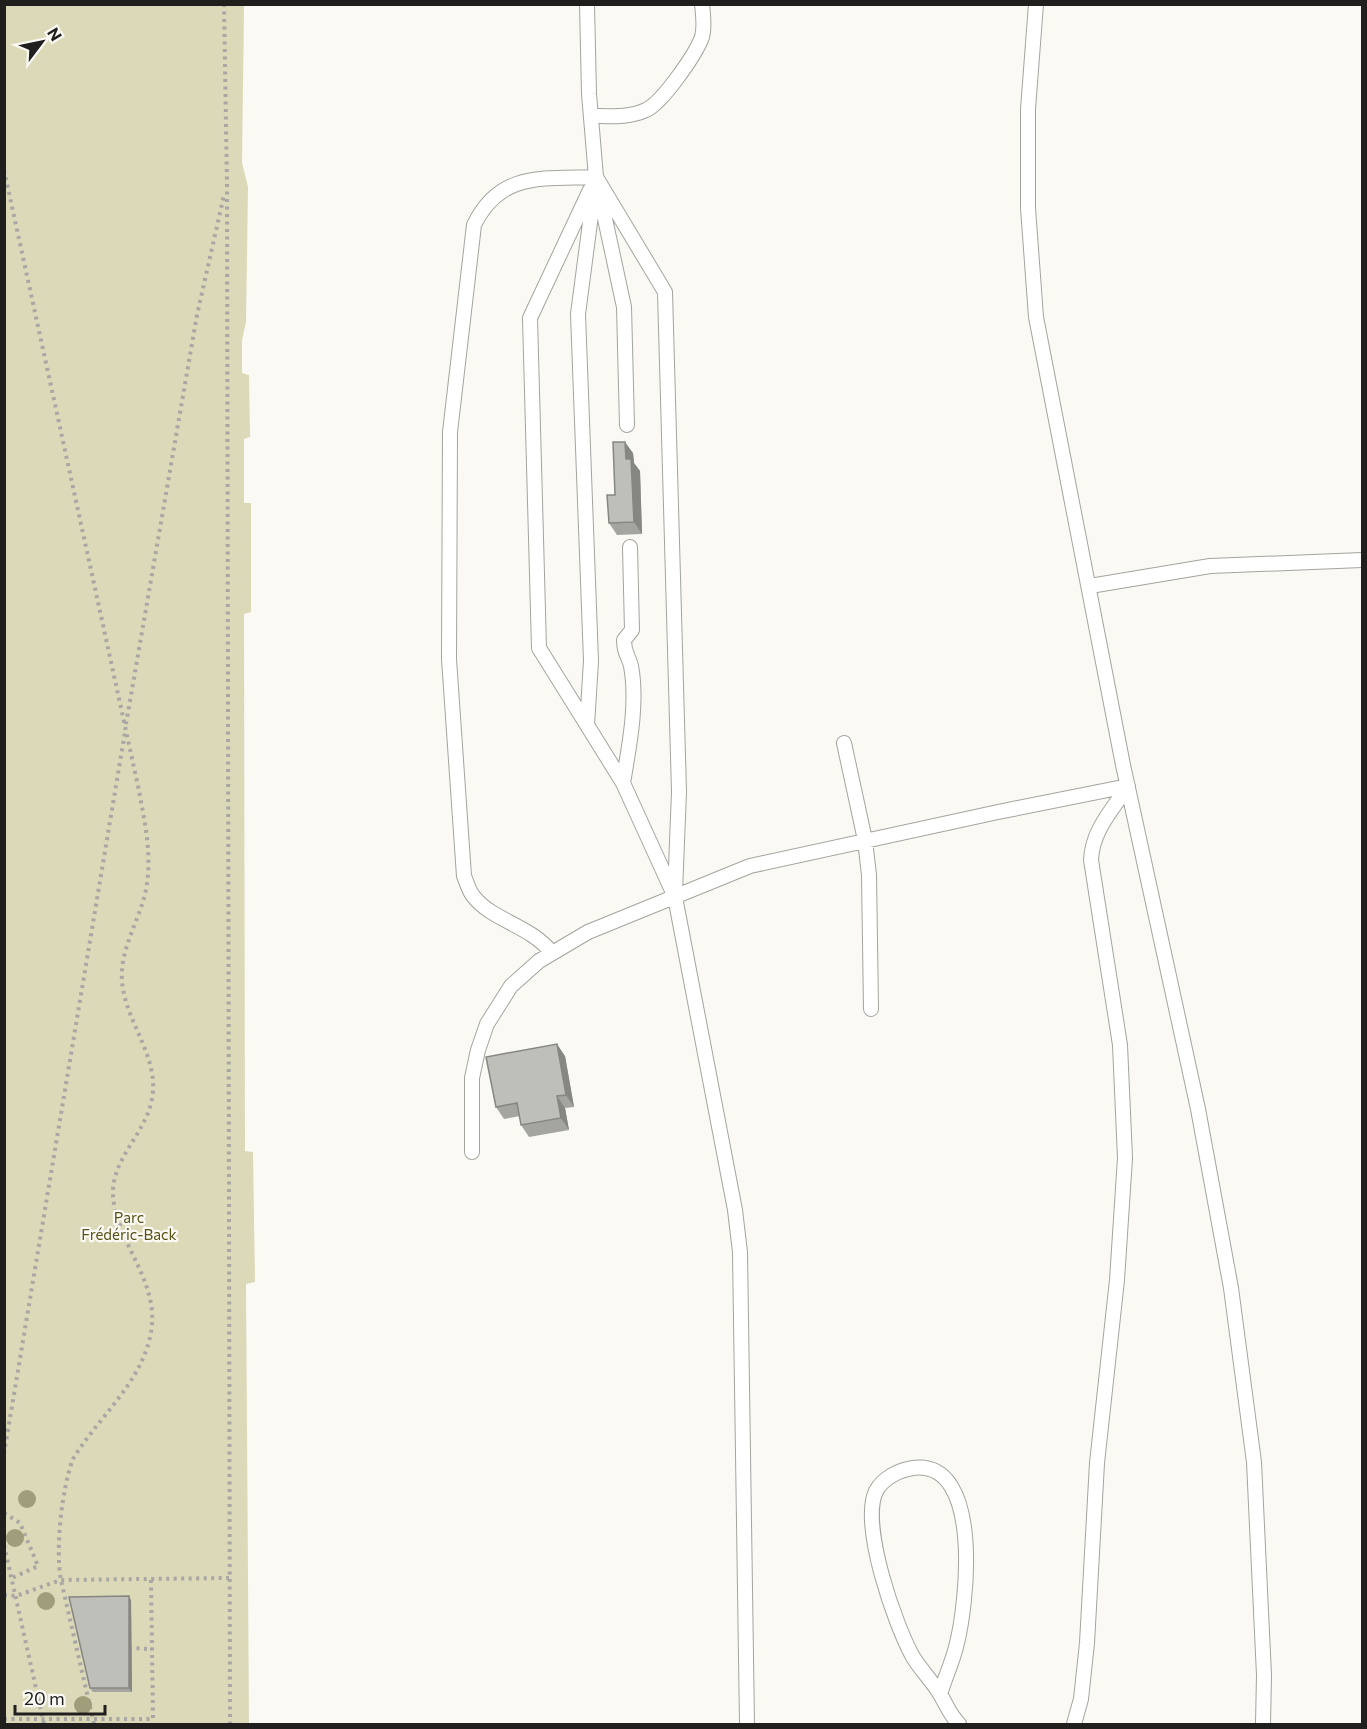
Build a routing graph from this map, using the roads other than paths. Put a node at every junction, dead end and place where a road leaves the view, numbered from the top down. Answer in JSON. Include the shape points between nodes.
{"nodes":[{"id":1,"x":587,"y":4,"type":"edge"},
{"id":2,"x":702,"y":4,"type":"edge"},
{"id":3,"x":1036,"y":4,"type":"edge"},
{"id":4,"x":591,"y":116,"type":"junction"},
{"id":5,"x":596,"y":177,"type":"junction"},
{"id":6,"x":627,"y":425,"type":"dead end"},
{"id":7,"x":630,"y":547,"type":"dead end"},
{"id":8,"x":1362,"y":560,"type":"edge"},
{"id":9,"x":1090,"y":586,"type":"junction"},
{"id":10,"x":587,"y":725,"type":"junction"},
{"id":11,"x":844,"y":743,"type":"dead end"},
{"id":12,"x":623,"y":783,"type":"junction"},
{"id":13,"x":1128,"y":786,"type":"junction"},
{"id":14,"x":865,"y":840,"type":"junction"},
{"id":15,"x":675,"y":897,"type":"junction"},
{"id":16,"x":552,"y":953,"type":"junction"},
{"id":17,"x":871,"y":1009,"type":"dead end"},
{"id":18,"x":472,"y":1152,"type":"dead end"},
{"id":19,"x":940,"y":1694,"type":"junction"},
{"id":20,"x":747,"y":1725,"type":"edge"},
{"id":21,"x":959,"y":1725,"type":"edge"},
{"id":22,"x":1074,"y":1725,"type":"edge"},
{"id":23,"x":1263,"y":1725,"type":"edge"}],
"edges":[{"from":1,"to":4,"type":"lane"},
{"from":2,"to":4,"type":"lane","via":[[703,35],[696,51],[658,101],[631,115]]},
{"from":3,"to":9,"type":"lane","via":[[1028,109],[1036,317],[1059,448]]},
{"from":4,"to":5,"type":"lane"},
{"from":5,"to":6,"type":"lane","via":[[624,307]]},
{"from":5,"to":10,"type":"lane","via":[[578,314],[591,661]]},
{"from":5,"to":10,"type":"lane","via":[[530,318],[539,648]]},
{"from":5,"to":15,"type":"lane","via":[[665,292],[679,792]]},
{"from":5,"to":16,"type":"lane","via":[[511,184],[482,208],[474,225],[450,432],[449,659],[464,876],[482,906],[541,939]]},
{"from":7,"to":12,"type":"lane","via":[[632,630],[624,640],[624,654],[631,665],[632,725]]},
{"from":8,"to":9,"type":"lane","via":[[1210,566]]},
{"from":9,"to":13,"type":"lane"},
{"from":10,"to":12,"type":"lane"},
{"from":11,"to":14,"type":"lane"},
{"from":12,"to":15,"type":"lane"},
{"from":13,"to":14,"type":"lane"},
{"from":13,"to":22,"type":"lane","via":[[1098,829],[1091,860],[1120,1045],[1125,1158],[1117,1280],[1097,1462],[1087,1643]]},
{"from":13,"to":23,"type":"lane","via":[[1198,1109],[1232,1288],[1254,1462]]},
{"from":14,"to":15,"type":"lane","via":[[750,866]]},
{"from":14,"to":17,"type":"lane"},
{"from":15,"to":16,"type":"lane","via":[[588,932]]},
{"from":15,"to":20,"type":"lane","via":[[723,1139],[740,1252]]},
{"from":16,"to":18,"type":"lane","via":[[511,986],[487,1024],[472,1078]]},
{"from":19,"to":19,"type":"lane","via":[[956,1646],[963,1607],[965,1526],[961,1506],[944,1476],[919,1467],[891,1476],[877,1490],[871,1507],[872,1525],[886,1590],[913,1656]]},
{"from":19,"to":21,"type":"lane"}]}
